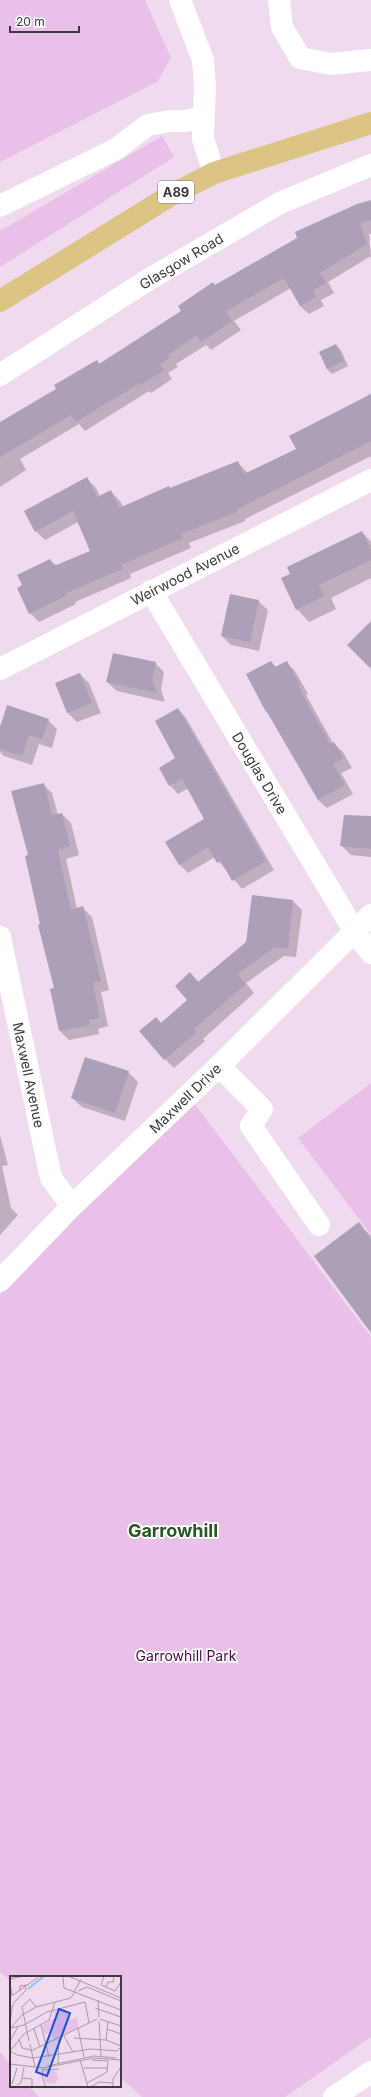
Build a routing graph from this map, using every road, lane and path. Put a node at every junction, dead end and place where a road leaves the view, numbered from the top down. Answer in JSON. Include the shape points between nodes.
{"nodes":[{"id":1,"x":180,"y":0,"type":"edge"},
{"id":2,"x":279,"y":0,"type":"edge"},
{"id":3,"x":371,"y":60,"type":"edge"},
{"id":4,"x":203,"y":117,"type":"junction"},
{"id":5,"x":371,"y":123,"type":"edge"},
{"id":6,"x":371,"y":165,"type":"edge"},
{"id":7,"x":214,"y":173,"type":"junction"},
{"id":8,"x":0,"y":206,"type":"edge"},
{"id":9,"x":0,"y":301,"type":"edge"},
{"id":10,"x":0,"y":375,"type":"edge"},
{"id":11,"x":368,"y":487,"type":"edge"},
{"id":12,"x":151,"y":591,"type":"junction"},
{"id":13,"x":0,"y":668,"type":"edge"},
{"id":14,"x":371,"y":916,"type":"edge"},
{"id":15,"x":355,"y":932,"type":"junction"},
{"id":16,"x":0,"y":938,"type":"edge"},
{"id":17,"x":371,"y":953,"type":"edge"},
{"id":18,"x":219,"y":1066,"type":"junction"},
{"id":19,"x":72,"y":1206,"type":"junction"},
{"id":20,"x":319,"y":1225,"type":"dead end"},
{"id":21,"x":0,"y":1282,"type":"edge"},
{"id":22,"x":371,"y":2072,"type":"edge"},
{"id":23,"x":334,"y":2097,"type":"edge"}],
"edges":[{"from":1,"to":4,"type":"street","via":[[203,60]]},
{"from":2,"to":3,"type":"street","via":[[282,27],[300,58],[331,64]]},
{"from":4,"to":7,"type":"street","via":[[203,139]]},
{"from":4,"to":8,"type":"street","via":[[185,122],[169,121],[148,125],[116,150]]},
{"from":5,"to":7,"type":"main road","number":"A89"},
{"from":6,"to":10,"type":"street","name":"Glasgow Road","via":[[280,203],[151,278]]},
{"from":7,"to":9,"type":"main road","number":"A89","via":[[172,194]]},
{"from":11,"to":12,"type":"street","name":"Weirwood Avenue"},
{"from":12,"to":13,"type":"street","name":"Weirwood Avenue"},
{"from":12,"to":15,"type":"street","name":"Douglas Drive"},
{"from":14,"to":15,"type":"street","name":"Maxwell Drive"},
{"from":15,"to":17,"type":"street","name":"Douglas Drive"},
{"from":15,"to":18,"type":"street","name":"Maxwell Drive"},
{"from":16,"to":19,"type":"street","name":"Maxwell Avenue","via":[[51,1178]]},
{"from":18,"to":19,"type":"street","name":"Maxwell Drive"},
{"from":18,"to":20,"type":"street","via":[[262,1109],[251,1126]]},
{"from":19,"to":21,"type":"street","name":"Maxwell Drive"},
{"from":22,"to":23,"type":"street"}]}
